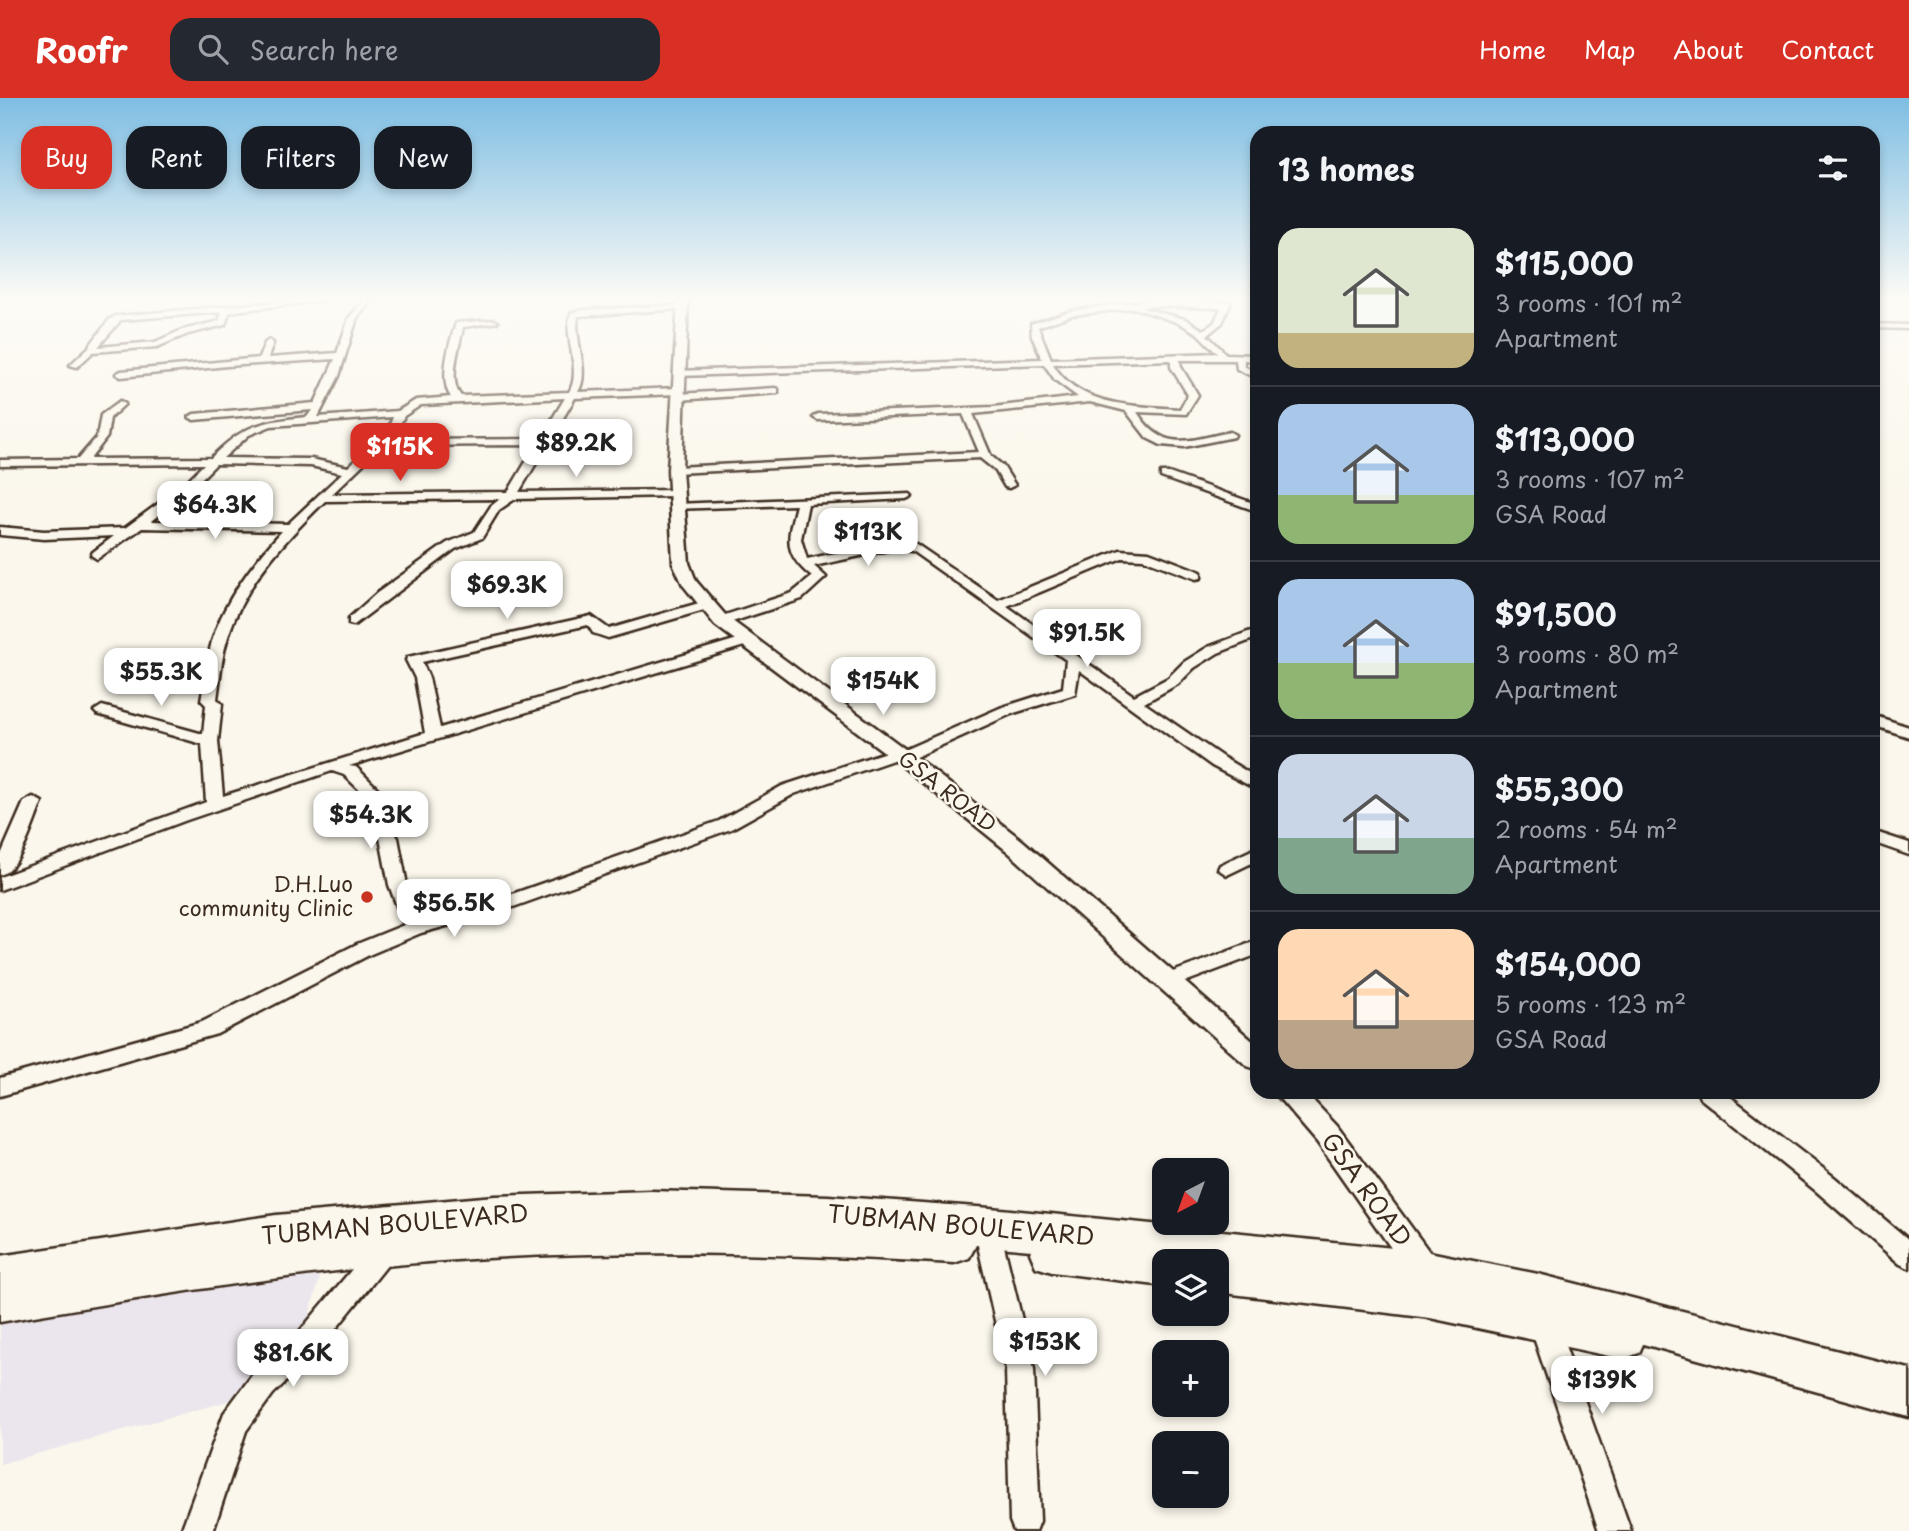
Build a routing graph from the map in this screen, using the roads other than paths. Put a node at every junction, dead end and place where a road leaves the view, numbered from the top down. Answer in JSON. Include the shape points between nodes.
{"nodes":[{"id":1,"x":198,"y":367,"type":"edge"},
{"id":2,"x":336,"y":367,"type":"edge"},
{"id":3,"x":451,"y":367,"type":"edge"},
{"id":4,"x":578,"y":367,"type":"edge"},
{"id":5,"x":680,"y":367,"type":"edge"},
{"id":6,"x":975,"y":367,"type":"edge"},
{"id":7,"x":1051,"y":367,"type":"edge"},
{"id":8,"x":1177,"y":367,"type":"edge"},
{"id":9,"x":121,"y":374,"type":"dead end"},
{"id":10,"x":678,"y":387,"type":"junction"},
{"id":11,"x":775,"y":391,"type":"dead end"},
{"id":12,"x":571,"y":397,"type":"junction"},
{"id":13,"x":458,"y":399,"type":"junction"},
{"id":14,"x":1089,"y":399,"type":"junction"},
{"id":15,"x":120,"y":404,"type":"dead end"},
{"id":16,"x":319,"y":406,"type":"junction"},
{"id":17,"x":1130,"y":409,"type":"junction"},
{"id":18,"x":966,"y":410,"type":"junction"},
{"id":19,"x":400,"y":414,"type":"junction"},
{"id":20,"x":194,"y":417,"type":"dead end"},
{"id":21,"x":818,"y":417,"type":"dead end"},
{"id":22,"x":311,"y":420,"type":"junction"},
{"id":23,"x":1230,"y":435,"type":"dead end"},
{"id":24,"x":544,"y":442,"type":"junction"},
{"id":25,"x":380,"y":443,"type":"junction"},
{"id":26,"x":984,"y":456,"type":"junction"},
{"id":27,"x":212,"y":460,"type":"junction"},
{"id":28,"x":0,"y":463,"type":"edge"},
{"id":29,"x":80,"y":464,"type":"junction"},
{"id":30,"x":349,"y":468,"type":"junction"},
{"id":31,"x":675,"y":470,"type":"junction"},
{"id":32,"x":1165,"y":475,"type":"dead end"},
{"id":33,"x":1009,"y":485,"type":"dead end"},
{"id":34,"x":512,"y":496,"type":"junction"},
{"id":35,"x":906,"y":496,"type":"dead end"},
{"id":36,"x":324,"y":498,"type":"junction"},
{"id":37,"x":676,"y":500,"type":"junction"},
{"id":38,"x":803,"y":500,"type":"junction"},
{"id":39,"x":1250,"y":506,"type":"edge"},
{"id":40,"x":139,"y":524,"type":"junction"},
{"id":41,"x":292,"y":528,"type":"junction"},
{"id":42,"x":0,"y":531,"type":"edge"},
{"id":43,"x":127,"y":533,"type":"junction"},
{"id":44,"x":97,"y":555,"type":"dead end"},
{"id":45,"x":803,"y":564,"type":"junction"},
{"id":46,"x":1196,"y":575,"type":"dead end"},
{"id":47,"x":706,"y":605,"type":"junction"},
{"id":48,"x":996,"y":605,"type":"junction"},
{"id":49,"x":354,"y":621,"type":"dead end"},
{"id":50,"x":721,"y":621,"type":"junction"},
{"id":51,"x":1250,"y":635,"type":"edge"},
{"id":52,"x":746,"y":641,"type":"junction"},
{"id":53,"x":1073,"y":659,"type":"junction"},
{"id":54,"x":1110,"y":684,"type":"junction"},
{"id":55,"x":1070,"y":691,"type":"junction"},
{"id":56,"x":1135,"y":702,"type":"junction"},
{"id":57,"x":102,"y":711,"type":"dead end"},
{"id":58,"x":1880,"y":723,"type":"edge"},
{"id":59,"x":1909,"y":732,"type":"edge"},
{"id":60,"x":433,"y":734,"type":"junction"},
{"id":61,"x":210,"y":741,"type":"junction"},
{"id":62,"x":901,"y":755,"type":"junction"},
{"id":63,"x":331,"y":766,"type":"junction"},
{"id":64,"x":1250,"y":781,"type":"edge"},
{"id":65,"x":33,"y":802,"type":"dead end"},
{"id":66,"x":215,"y":804,"type":"junction"},
{"id":67,"x":1880,"y":839,"type":"edge"},
{"id":68,"x":1909,"y":849,"type":"edge"},
{"id":69,"x":1250,"y":857,"type":"edge"},
{"id":70,"x":0,"y":869,"type":"edge"},
{"id":71,"x":1227,"y":869,"type":"dead end"},
{"id":72,"x":0,"y":884,"type":"edge"},
{"id":73,"x":415,"y":928,"type":"junction"},
{"id":74,"x":1250,"y":950,"type":"edge"},
{"id":75,"x":1169,"y":981,"type":"junction"},
{"id":76,"x":1250,"y":1054,"type":"edge"},
{"id":77,"x":0,"y":1087,"type":"edge"},
{"id":78,"x":1294,"y":1099,"type":"edge"},
{"id":79,"x":1717,"y":1099,"type":"edge"},
{"id":80,"x":991,"y":1246,"type":"junction"},
{"id":81,"x":386,"y":1247,"type":"junction"},
{"id":82,"x":1909,"y":1255,"type":"edge"},
{"id":83,"x":1152,"y":1265,"type":"edge"},
{"id":84,"x":1229,"y":1273,"type":"edge"},
{"id":85,"x":0,"y":1276,"type":"edge"},
{"id":86,"x":1427,"y":1284,"type":"junction"},
{"id":87,"x":0,"y":1301,"type":"edge"},
{"id":88,"x":1541,"y":1318,"type":"junction"},
{"id":89,"x":1909,"y":1393,"type":"edge"},
{"id":90,"x":1909,"y":1413,"type":"edge"},
{"id":91,"x":1025,"y":1521,"type":"dead end"},
{"id":92,"x":197,"y":1531,"type":"edge"},
{"id":93,"x":1615,"y":1531,"type":"edge"}],
"edges":[{"from":1,"to":9,"type":"street"},
{"from":2,"to":16,"type":"street"},
{"from":3,"to":13,"type":"street","via":[[452,393]]},
{"from":4,"to":12,"type":"street","via":[[579,377]]},
{"from":5,"to":10,"type":"street","name":"GSA ROAD"},
{"from":6,"to":10,"type":"street"},
{"from":7,"to":14,"type":"street","via":[[1068,389]]},
{"from":8,"to":17,"type":"street","via":[[1193,395],[1183,412]]},
{"from":10,"to":11,"type":"street"},
{"from":10,"to":12,"type":"street"},
{"from":10,"to":31,"type":"street","name":"GSA ROAD"},
{"from":12,"to":13,"type":"street"},
{"from":12,"to":24,"type":"street"},
{"from":13,"to":19,"type":"street","via":[[419,402]]},
{"from":14,"to":17,"type":"street"},
{"from":14,"to":18,"type":"street"},
{"from":15,"to":29,"type":"street","via":[[105,417],[102,437]]},
{"from":16,"to":20,"type":"street"},
{"from":16,"to":22,"type":"street"},
{"from":17,"to":23,"type":"street","via":[[1140,428],[1164,445]]},
{"from":18,"to":21,"type":"street"},
{"from":18,"to":26,"type":"street","via":[[987,453]]},
{"from":19,"to":22,"type":"street"},
{"from":19,"to":25,"type":"street"},
{"from":22,"to":27,"type":"street","via":[[261,425]]},
{"from":24,"to":25,"type":"street"},
{"from":24,"to":34,"type":"street"},
{"from":25,"to":30,"type":"street"},
{"from":26,"to":31,"type":"street"},
{"from":26,"to":33,"type":"street","via":[[999,468]]},
{"from":27,"to":29,"type":"street"},
{"from":27,"to":30,"type":"street"},
{"from":27,"to":40,"type":"street","via":[[190,485]]},
{"from":28,"to":29,"type":"street"},
{"from":30,"to":36,"type":"street"},
{"from":31,"to":37,"type":"street","name":"GSA ROAD"},
{"from":32,"to":39,"type":"street"},
{"from":34,"to":36,"type":"street"},
{"from":34,"to":37,"type":"street"},
{"from":34,"to":49,"type":"street","via":[[495,508],[478,535],[451,546]]},
{"from":35,"to":38,"type":"street"},
{"from":36,"to":41,"type":"street"},
{"from":37,"to":38,"type":"street"},
{"from":37,"to":47,"type":"street","name":"GSA ROAD","via":[[681,563],[688,582]]},
{"from":38,"to":45,"type":"street","via":[[794,535]]},
{"from":40,"to":41,"type":"street"},
{"from":40,"to":43,"type":"street"},
{"from":41,"to":61,"type":"street","via":[[255,569],[220,638],[209,700],[214,704]]},
{"from":42,"to":43,"type":"street","via":[[44,536]]},
{"from":43,"to":44,"type":"street"},
{"from":45,"to":48,"type":"street","via":[[893,545],[916,548]]},
{"from":45,"to":50,"type":"street","via":[[820,577],[797,596]]},
{"from":46,"to":48,"type":"street","via":[[1145,555],[1119,554]]},
{"from":47,"to":50,"type":"street","name":"GSA ROAD"},
{"from":47,"to":60,"type":"street","via":[[608,634],[591,620],[413,660],[422,678]]},
{"from":48,"to":53,"type":"street"},
{"from":50,"to":52,"type":"street","name":"GSA ROAD"},
{"from":51,"to":56,"type":"street","via":[[1213,650],[1173,681]]},
{"from":52,"to":60,"type":"street"},
{"from":52,"to":62,"type":"street","name":"GSA ROAD"},
{"from":53,"to":54,"type":"street"},
{"from":53,"to":55,"type":"street"},
{"from":54,"to":55,"type":"street"},
{"from":54,"to":56,"type":"street"},
{"from":55,"to":62,"type":"street","via":[[1032,700]]},
{"from":56,"to":64,"type":"street"},
{"from":57,"to":61,"type":"street"},
{"from":58,"to":59,"type":"street"},
{"from":60,"to":63,"type":"street"},
{"from":61,"to":66,"type":"street"},
{"from":62,"to":73,"type":"street","via":[[788,790],[725,825],[498,906]]},
{"from":62,"to":75,"type":"street","name":"GSA ROAD","via":[[1015,846]]},
{"from":63,"to":66,"type":"street"},
{"from":63,"to":73,"type":"street","via":[[350,771],[381,802],[376,819],[389,838],[398,885]]},
{"from":65,"to":70,"type":"street"},
{"from":66,"to":72,"type":"street"},
{"from":67,"to":68,"type":"street"},
{"from":69,"to":71,"type":"street"},
{"from":73,"to":77,"type":"street","via":[[209,1028]]},
{"from":74,"to":75,"type":"street"},
{"from":75,"to":76,"type":"street","name":"GSA ROAD"},
{"from":78,"to":86,"type":"street","name":"GSA ROAD","via":[[1327,1134]]},
{"from":79,"to":82,"type":"street"},
{"from":80,"to":81,"type":"highway","name":"TUBMAN BOULEVARD","via":[[646,1234]]},
{"from":80,"to":83,"type":"highway","name":"TUBMAN BOULEVARD"},
{"from":80,"to":91,"type":"street","via":[[1020,1369]]},
{"from":81,"to":87,"type":"highway","name":"TUBMAN BOULEVARD"},
{"from":81,"to":92,"type":"street","via":[[309,1341],[263,1384],[234,1423]]},
{"from":84,"to":86,"type":"highway","name":"TUBMAN BOULEVARD"},
{"from":85,"to":86,"type":"highway","name":"TUBMAN BOULEVARD","via":[[276,1234],[495,1214],[651,1209],[828,1213],[990,1227]]},
{"from":86,"to":88,"type":"highway","name":"TUBMAN BOULEVARD"},
{"from":86,"to":89,"type":"highway","name":"TUBMAN BOULEVARD","via":[[1538,1294]]},
{"from":88,"to":90,"type":"highway","name":"TUBMAN BOULEVARD","via":[[1752,1367]]},
{"from":88,"to":93,"type":"street"}]}
